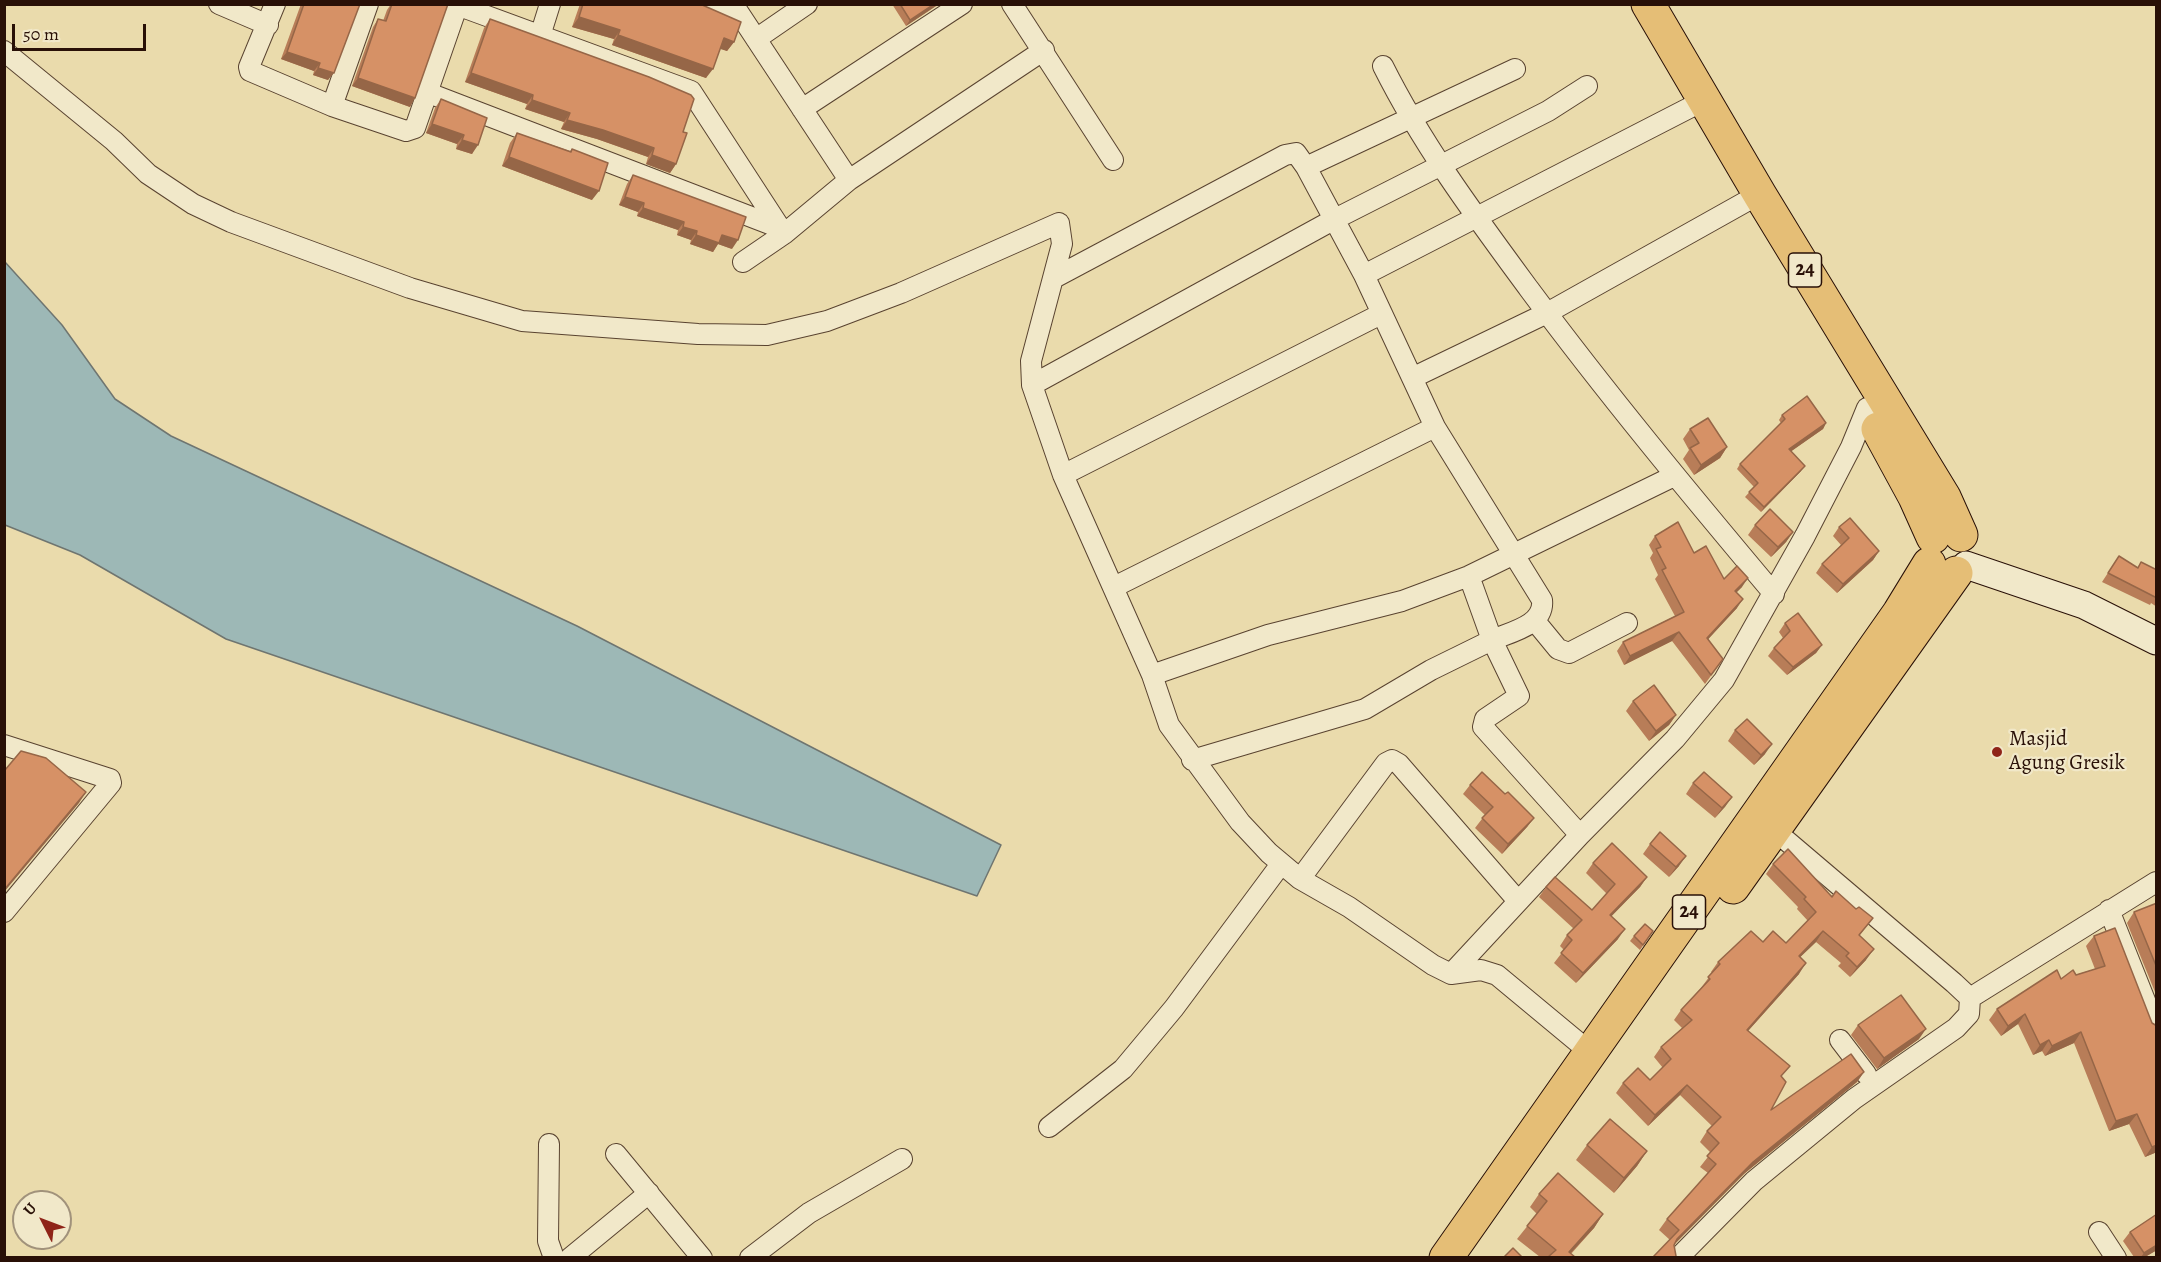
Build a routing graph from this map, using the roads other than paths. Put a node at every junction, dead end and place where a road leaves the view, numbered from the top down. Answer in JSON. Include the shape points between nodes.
{"nodes":[{"id":1,"x":219,"y":4,"type":"edge"},
{"id":2,"x":275,"y":4,"type":"edge"},
{"id":3,"x":368,"y":4,"type":"edge"},
{"id":4,"x":550,"y":4,"type":"edge"},
{"id":5,"x":701,"y":4,"type":"edge"},
{"id":6,"x":733,"y":4,"type":"edge"},
{"id":7,"x":807,"y":4,"type":"edge"},
{"id":8,"x":962,"y":4,"type":"edge"},
{"id":9,"x":1012,"y":4,"type":"edge"},
{"id":10,"x":1626,"y":4,"type":"edge"},
{"id":11,"x":1648,"y":4,"type":"edge"},
{"id":12,"x":458,"y":5,"type":"edge"},
{"id":13,"x":744,"y":22,"type":"junction"},
{"id":14,"x":268,"y":25,"type":"junction"},
{"id":15,"x":540,"y":36,"type":"junction"},
{"id":16,"x":756,"y":39,"type":"junction"},
{"id":17,"x":1044,"y":50,"type":"junction"},
{"id":18,"x":4,"y":51,"type":"edge"},
{"id":19,"x":1383,"y":66,"type":"dead end"},
{"id":20,"x":1515,"y":69,"type":"dead end"},
{"id":21,"x":1587,"y":86,"type":"dead end"},
{"id":22,"x":426,"y":92,"type":"junction"},
{"id":23,"x":332,"y":106,"type":"junction"},
{"id":24,"x":1691,"y":107,"type":"junction"},
{"id":25,"x":802,"y":109,"type":"junction"},
{"id":26,"x":1410,"y":119,"type":"junction"},
{"id":27,"x":1113,"y":160,"type":"dead end"},
{"id":28,"x":1440,"y":164,"type":"junction"},
{"id":29,"x":1306,"y":167,"type":"junction"},
{"id":30,"x":849,"y":180,"type":"junction"},
{"id":31,"x":1747,"y":201,"type":"junction"},
{"id":32,"x":1477,"y":219,"type":"junction"},
{"id":33,"x":1333,"y":220,"type":"junction"},
{"id":34,"x":782,"y":231,"type":"junction"},
{"id":35,"x":743,"y":262,"type":"dead end"},
{"id":36,"x":1364,"y":275,"type":"junction"},
{"id":37,"x":1054,"y":278,"type":"junction"},
{"id":38,"x":1547,"y":313,"type":"junction"},
{"id":39,"x":1381,"y":314,"type":"junction"},
{"id":40,"x":1412,"y":378,"type":"junction"},
{"id":41,"x":1032,"y":385,"type":"junction"},
{"id":42,"x":1867,"y":408,"type":"junction"},
{"id":43,"x":1435,"y":427,"type":"junction"},
{"id":44,"x":1063,"y":476,"type":"junction"},
{"id":45,"x":1674,"y":476,"type":"junction"},
{"id":46,"x":1952,"y":554,"type":"junction"},
{"id":47,"x":1514,"y":556,"type":"junction"},
{"id":48,"x":1469,"y":576,"type":"junction"},
{"id":49,"x":1114,"y":587,"type":"junction"},
{"id":50,"x":1774,"y":594,"type":"junction"},
{"id":51,"x":1535,"y":621,"type":"junction"},
{"id":52,"x":1627,"y":623,"type":"dead end"},
{"id":53,"x":1492,"y":640,"type":"junction"},
{"id":54,"x":2157,"y":641,"type":"edge"},
{"id":55,"x":1152,"y":675,"type":"junction"},
{"id":56,"x":8,"y":751,"type":"edge"},
{"id":57,"x":1192,"y":760,"type":"junction"},
{"id":58,"x":1774,"y":830,"type":"junction"},
{"id":59,"x":1580,"y":835,"type":"junction"},
{"id":60,"x":1281,"y":864,"type":"junction"},
{"id":61,"x":1300,"y":879,"type":"junction"},
{"id":62,"x":2157,"y":882,"type":"edge"},
{"id":63,"x":1518,"y":901,"type":"junction"},
{"id":64,"x":2109,"y":910,"type":"junction"},
{"id":65,"x":4,"y":912,"type":"edge"},
{"id":66,"x":1451,"y":974,"type":"junction"},
{"id":67,"x":1970,"y":998,"type":"junction"},
{"id":68,"x":2157,"y":1028,"type":"edge"},
{"id":69,"x":1840,"y":1041,"type":"dead end"},
{"id":70,"x":1591,"y":1053,"type":"junction"},
{"id":71,"x":1874,"y":1085,"type":"junction"},
{"id":72,"x":1049,"y":1127,"type":"dead end"},
{"id":73,"x":549,"y":1144,"type":"dead end"},
{"id":74,"x":616,"y":1155,"type":"dead end"},
{"id":75,"x":902,"y":1159,"type":"dead end"},
{"id":76,"x":649,"y":1194,"type":"junction"},
{"id":77,"x":2099,"y":1232,"type":"dead end"},
{"id":78,"x":554,"y":1257,"type":"edge"},
{"id":79,"x":570,"y":1257,"type":"edge"},
{"id":80,"x":702,"y":1257,"type":"edge"},
{"id":81,"x":750,"y":1257,"type":"edge"},
{"id":82,"x":1446,"y":1257,"type":"edge"},
{"id":83,"x":1471,"y":1257,"type":"edge"},
{"id":84,"x":1678,"y":1257,"type":"edge"},
{"id":85,"x":2116,"y":1257,"type":"edge"}],
"edges":[{"from":1,"to":14,"type":"street"},
{"from":2,"to":14,"type":"street"},
{"from":3,"to":23,"type":"street"},
{"from":4,"to":15,"type":"street"},
{"from":5,"to":13,"type":"street"},
{"from":6,"to":13,"type":"street"},
{"from":7,"to":16,"type":"street"},
{"from":8,"to":25,"type":"street"},
{"from":9,"to":17,"type":"street"},
{"from":10,"to":24,"type":"highway","number":"24"},
{"from":11,"to":46,"type":"highway","number":"24","via":[[1944,497]]},
{"from":12,"to":15,"type":"street"},
{"from":12,"to":22,"type":"street"},
{"from":13,"to":16,"type":"street"},
{"from":14,"to":23,"type":"street","via":[[250,71]]},
{"from":15,"to":34,"type":"street","via":[[691,91]]},
{"from":16,"to":25,"type":"street"},
{"from":17,"to":27,"type":"street"},
{"from":17,"to":30,"type":"street"},
{"from":18,"to":37,"type":"street","via":[[114,141],[148,174],[193,204],[231,222],[410,288],[522,321],[767,335],[827,321],[891,297],[1059,223],[1062,244]]},
{"from":19,"to":26,"type":"street"},
{"from":20,"to":26,"type":"street"},
{"from":21,"to":28,"type":"street","via":[[1548,111]]},
{"from":22,"to":23,"type":"street","via":[[415,128],[406,131]]},
{"from":22,"to":34,"type":"street"},
{"from":24,"to":31,"type":"highway","number":"24"},
{"from":24,"to":32,"type":"street"},
{"from":25,"to":30,"type":"street"},
{"from":26,"to":28,"type":"street"},
{"from":26,"to":29,"type":"street"},
{"from":28,"to":32,"type":"street"},
{"from":28,"to":33,"type":"street"},
{"from":29,"to":33,"type":"street"},
{"from":29,"to":37,"type":"street","via":[[1296,153],[1285,155]]},
{"from":30,"to":34,"type":"street"},
{"from":31,"to":38,"type":"street"},
{"from":31,"to":42,"type":"highway","number":"24"},
{"from":32,"to":36,"type":"street"},
{"from":32,"to":38,"type":"street"},
{"from":33,"to":36,"type":"street"},
{"from":33,"to":41,"type":"street"},
{"from":34,"to":35,"type":"street"},
{"from":36,"to":39,"type":"street"},
{"from":37,"to":41,"type":"street","via":[[1031,361]]},
{"from":38,"to":40,"type":"street"},
{"from":38,"to":45,"type":"street"},
{"from":39,"to":40,"type":"street"},
{"from":39,"to":44,"type":"street"},
{"from":40,"to":43,"type":"street"},
{"from":41,"to":44,"type":"street"},
{"from":42,"to":46,"type":"highway","number":"24","via":[[1915,497]]},
{"from":42,"to":50,"type":"street","via":[[1851,447]]},
{"from":43,"to":47,"type":"street"},
{"from":43,"to":49,"type":"street"},
{"from":44,"to":49,"type":"street"},
{"from":45,"to":47,"type":"street"},
{"from":45,"to":50,"type":"street"},
{"from":46,"to":54,"type":"main road","via":[[2041,573],[2084,605]]},
{"from":46,"to":58,"type":"highway","number":"24"},
{"from":46,"to":70,"type":"highway","number":"24","via":[[1899,613]]},
{"from":47,"to":48,"type":"street"},
{"from":47,"to":51,"type":"street","via":[[1542,600],[1543,609]]},
{"from":48,"to":53,"type":"street"},
{"from":48,"to":55,"type":"street","via":[[1402,601],[1268,635]]},
{"from":49,"to":55,"type":"street"},
{"from":50,"to":59,"type":"street","via":[[1724,680],[1701,709]]},
{"from":51,"to":52,"type":"street","via":[[1558,649],[1569,653]]},
{"from":51,"to":53,"type":"street"},
{"from":53,"to":57,"type":"street","via":[[1365,709]]},
{"from":53,"to":59,"type":"street","via":[[1519,696],[1485,719],[1483,727]]},
{"from":55,"to":57,"type":"street","via":[[1169,725]]},
{"from":56,"to":65,"type":"street","via":[[110,779],[111,783]]},
{"from":57,"to":60,"type":"street","via":[[1240,822]]},
{"from":58,"to":67,"type":"street"},
{"from":58,"to":83,"type":"highway","number":"24"},
{"from":59,"to":63,"type":"street"},
{"from":60,"to":61,"type":"street"},
{"from":60,"to":72,"type":"street","via":[[1174,1008],[1123,1069]]},
{"from":61,"to":63,"type":"street","via":[[1392,760]]},
{"from":61,"to":66,"type":"street"},
{"from":62,"to":64,"type":"street"},
{"from":63,"to":66,"type":"street"},
{"from":64,"to":67,"type":"street"},
{"from":64,"to":68,"type":"street"},
{"from":66,"to":70,"type":"street","via":[[1481,970],[1497,975]]},
{"from":67,"to":71,"type":"street","via":[[1969,1014],[1963,1022]]},
{"from":69,"to":71,"type":"street"},
{"from":70,"to":82,"type":"highway","number":"24"},
{"from":71,"to":84,"type":"street","via":[[1754,1181]]},
{"from":73,"to":78,"type":"street","via":[[548,1241]]},
{"from":74,"to":76,"type":"street"},
{"from":75,"to":81,"type":"street","via":[[810,1213]]},
{"from":76,"to":79,"type":"street"},
{"from":76,"to":80,"type":"street"},
{"from":77,"to":85,"type":"street"}]}
